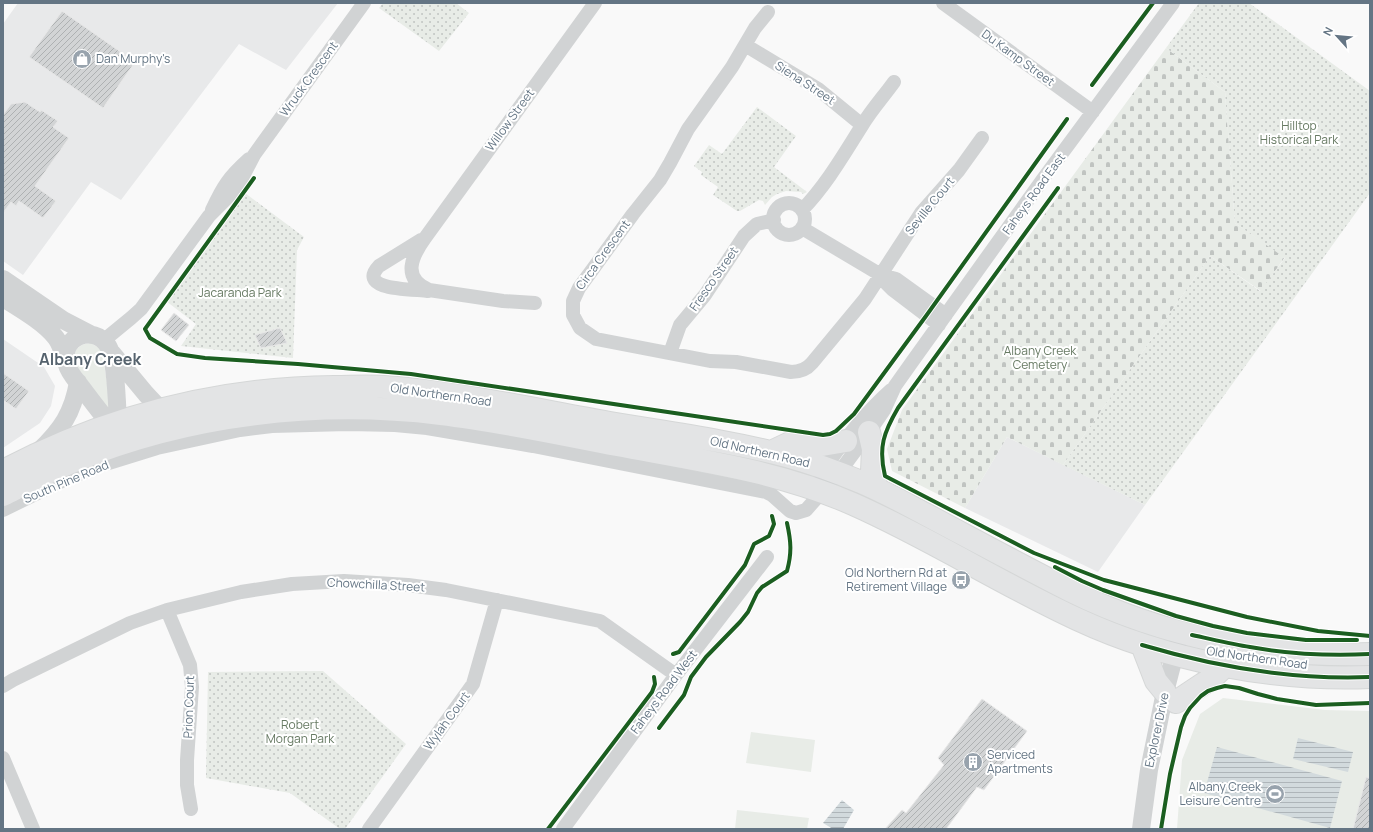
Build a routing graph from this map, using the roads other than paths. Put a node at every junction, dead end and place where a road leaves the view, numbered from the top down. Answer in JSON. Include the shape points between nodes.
{"nodes":[{"id":1,"x":364,"y":3,"type":"edge"},
{"id":2,"x":595,"y":3,"type":"edge"},
{"id":3,"x":943,"y":3,"type":"edge"},
{"id":4,"x":1173,"y":3,"type":"edge"},
{"id":5,"x":768,"y":12,"type":"dead end"},
{"id":6,"x":745,"y":45,"type":"junction"},
{"id":7,"x":894,"y":82,"type":"dead end"},
{"id":8,"x":1092,"y":112,"type":"junction"},
{"id":9,"x":862,"y":125,"type":"junction"},
{"id":10,"x":982,"y":138,"type":"dead end"},
{"id":11,"x":802,"y":210,"type":"junction"},
{"id":12,"x":774,"y":220,"type":"junction"},
{"id":13,"x":802,"y":228,"type":"junction"},
{"id":14,"x":425,"y":238,"type":"junction"},
{"id":15,"x":881,"y":275,"type":"junction"},
{"id":16,"x":3,"y":279,"type":"edge"},
{"id":17,"x":431,"y":291,"type":"junction"},
{"id":18,"x":3,"y":298,"type":"edge"},
{"id":19,"x":535,"y":302,"type":"dead end"},
{"id":20,"x":942,"y":320,"type":"junction"},
{"id":21,"x":101,"y":342,"type":"junction"},
{"id":22,"x":670,"y":353,"type":"junction"},
{"id":23,"x":66,"y":364,"type":"junction"},
{"id":24,"x":78,"y":382,"type":"junction"},
{"id":25,"x":895,"y":386,"type":"junction"},
{"id":26,"x":161,"y":410,"type":"junction"},
{"id":27,"x":114,"y":423,"type":"junction"},
{"id":28,"x":869,"y":432,"type":"junction"},
{"id":29,"x":846,"y":441,"type":"junction"},
{"id":30,"x":125,"y":450,"type":"junction"},
{"id":31,"x":770,"y":452,"type":"junction"},
{"id":32,"x":36,"y":454,"type":"junction"},
{"id":33,"x":3,"y":471,"type":"edge"},
{"id":34,"x":831,"y":471,"type":"junction"},
{"id":35,"x":877,"y":489,"type":"junction"},
{"id":36,"x":817,"y":490,"type":"junction"},
{"id":37,"x":3,"y":495,"type":"edge"},
{"id":38,"x":3,"y":510,"type":"edge"},
{"id":39,"x":767,"y":557,"type":"dead end"},
{"id":40,"x":497,"y":600,"type":"junction"},
{"id":41,"x":167,"y":610,"type":"junction"},
{"id":42,"x":1186,"y":634,"type":"junction"},
{"id":43,"x":1142,"y":645,"type":"junction"},
{"id":44,"x":1370,"y":654,"type":"edge"},
{"id":45,"x":1180,"y":655,"type":"junction"},
{"id":46,"x":1225,"y":666,"type":"junction"},
{"id":47,"x":676,"y":675,"type":"junction"},
{"id":48,"x":1370,"y":677,"type":"edge"},
{"id":49,"x":3,"y":686,"type":"edge"},
{"id":50,"x":1171,"y":697,"type":"junction"},
{"id":51,"x":3,"y":758,"type":"edge"},
{"id":52,"x":191,"y":809,"type":"dead end"},
{"id":53,"x":32,"y":829,"type":"edge"},
{"id":54,"x":369,"y":829,"type":"edge"},
{"id":55,"x":564,"y":829,"type":"edge"},
{"id":56,"x":1141,"y":829,"type":"edge"},
{"id":57,"x":1151,"y":829,"type":"edge"}],
"edges":[{"from":1,"to":21,"type":"street","name":"Wruck Crescent","via":[[254,155],[230,196],[209,216],[141,309]]},
{"from":2,"to":14,"type":"street","name":"Willow Street"},
{"from":3,"to":8,"type":"street","name":"Du Kamp Street"},
{"from":4,"to":8,"type":"street","name":"Faheys Road East"},
{"from":5,"to":6,"type":"street","name":"Circa Crescent"},
{"from":6,"to":9,"type":"street","name":"Siena Street","via":[[818,89]]},
{"from":6,"to":22,"type":"street","name":"Circa Crescent","via":[[688,129],[662,176],[572,301],[572,312],[577,324],[594,338]]},
{"from":7,"to":9,"type":"street"},
{"from":8,"to":20,"type":"street","name":"Faheys Road East"},
{"from":9,"to":11,"type":"street","via":[[829,177]]},
{"from":10,"to":15,"type":"street","name":"Seville Court","via":[[959,170],[915,220]]},
{"from":11,"to":12,"type":"street","via":[[794,204],[784,204],[776,210]]},
{"from":11,"to":13,"type":"street","via":[[805,218]]},
{"from":12,"to":13,"type":"street","via":[[777,228],[785,234],[794,233]]},
{"from":12,"to":22,"type":"street","name":"Fresco Street","via":[[757,224],[744,236],[709,290],[680,325]]},
{"from":13,"to":15,"type":"street"},
{"from":14,"to":17,"type":"street","name":"Willow Street","via":[[413,256],[412,271],[418,283]]},
{"from":14,"to":17,"type":"street","name":"Willow Street","via":[[379,266],[373,275],[376,282],[383,286]]},
{"from":15,"to":20,"type":"street","via":[[896,279]]},
{"from":15,"to":22,"type":"street","name":"Circa Crescent","via":[[846,323],[810,366],[802,370],[791,372]]},
{"from":16,"to":21,"type":"street","via":[[63,320]]},
{"from":17,"to":19,"type":"street","name":"Willow Street","via":[[503,301]]},
{"from":18,"to":23,"type":"street","via":[[52,334],[60,346]]},
{"from":20,"to":25,"type":"street","name":"Faheys Road East"},
{"from":21,"to":23,"type":"street","via":[[78,337],[70,342],[66,352]]},
{"from":21,"to":26,"type":"street"},
{"from":21,"to":27,"type":"street"},
{"from":23,"to":24,"type":"street"},
{"from":24,"to":27,"type":"street"},
{"from":24,"to":32,"type":"street","via":[[73,405],[65,421]]},
{"from":25,"to":28,"type":"street","name":"Faheys Road East","via":[[884,410]]},
{"from":25,"to":29,"type":"street","name":"Faheys Road East","via":[[876,404]]},
{"from":26,"to":27,"type":"highway","name":"Old Northern Road"},
{"from":26,"to":31,"type":"highway","name":"Old Northern Road","via":[[244,393],[382,387],[496,403]]},
{"from":27,"to":30,"type":"highway"},
{"from":27,"to":32,"type":"highway"},
{"from":28,"to":34,"type":"street","name":"Faheys Road East"},
{"from":28,"to":35,"type":"highway","via":[[873,449],[872,471]]},
{"from":29,"to":31,"type":"highway","via":[[822,445],[790,443]]},
{"from":29,"to":34,"type":"street","name":"Faheys Road East"},
{"from":30,"to":36,"type":"highway","name":"Old Northern Road","via":[[181,427],[249,414],[309,408],[379,408],[441,414],[516,426],[764,473]]},
{"from":30,"to":36,"type":"street","via":[[157,448],[240,430],[272,426],[395,425],[533,446],[756,490],[772,495],[796,513],[806,510]]},
{"from":30,"to":37,"type":"highway","name":"South Pine Road","via":[[72,461]]},
{"from":30,"to":38,"type":"street","name":"South Pine Road","via":[[99,466]]},
{"from":31,"to":34,"type":"highway","name":"Old Northern Road"},
{"from":32,"to":33,"type":"highway"},
{"from":34,"to":35,"type":"highway","name":"Old Northern Road"},
{"from":34,"to":36,"type":"street","name":"Faheys Road East"},
{"from":35,"to":42,"type":"highway","name":"Old Northern Road","via":[[1073,592]]},
{"from":36,"to":43,"type":"highway","name":"Old Northern Road","via":[[887,520],[1078,620]]},
{"from":39,"to":47,"type":"street","name":"Faheys Road West"},
{"from":40,"to":41,"type":"street","name":"Chowchilla Street","via":[[408,585],[344,581],[292,584],[241,592]]},
{"from":40,"to":47,"type":"street","name":"Chowchilla Street","via":[[600,621]]},
{"from":40,"to":54,"type":"street","name":"Wylah Court","via":[[472,684]]},
{"from":41,"to":49,"type":"street","name":"Chowchilla Street","via":[[130,623]]},
{"from":41,"to":52,"type":"street","name":"Prion Court","via":[[190,665],[192,687],[187,785]]},
{"from":42,"to":44,"type":"highway","name":"Old Northern Road","via":[[1250,648],[1338,655]]},
{"from":42,"to":45,"type":"street","name":"Explorer Drive"},
{"from":43,"to":45,"type":"highway","name":"Old Northern Road"},
{"from":43,"to":50,"type":"highway","via":[[1156,681]]},
{"from":45,"to":46,"type":"highway","name":"Old Northern Road"},
{"from":45,"to":50,"type":"street","name":"Explorer Drive"},
{"from":46,"to":48,"type":"highway","name":"Old Northern Road","via":[[1294,675]]},
{"from":46,"to":50,"type":"highway","via":[[1203,684]]},
{"from":47,"to":55,"type":"street","name":"Faheys Road West"},
{"from":50,"to":56,"type":"street","name":"Explorer Drive","via":[[1149,770]]},
{"from":50,"to":57,"type":"street","name":"Explorer Drive"},
{"from":51,"to":53,"type":"street"}]}
